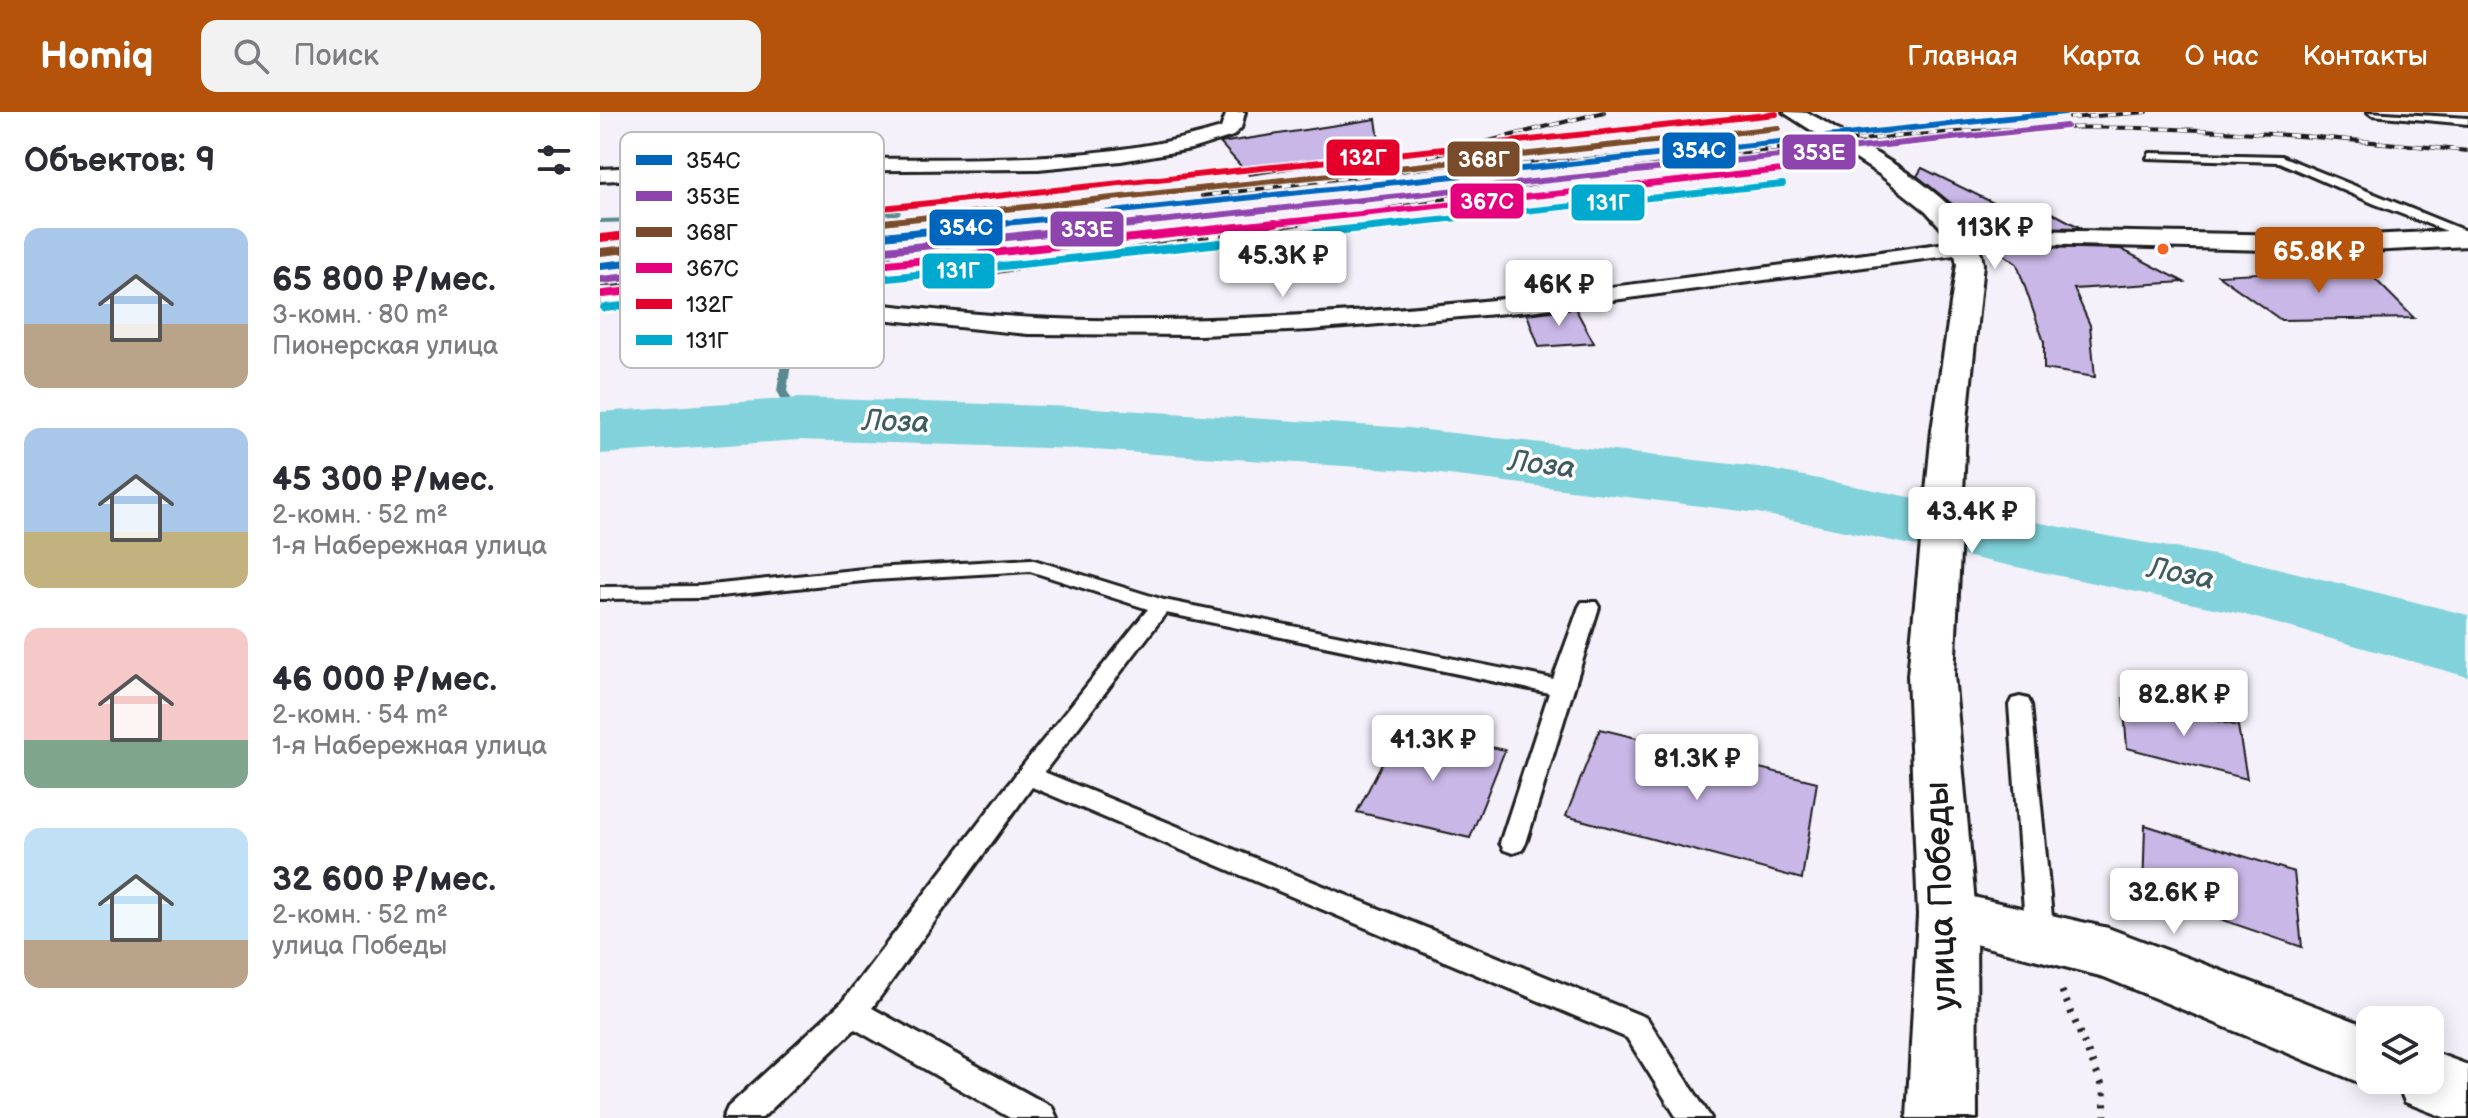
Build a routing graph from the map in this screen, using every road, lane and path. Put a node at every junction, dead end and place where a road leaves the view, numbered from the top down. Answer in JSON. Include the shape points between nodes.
{"nodes":[{"id":1,"x":1236,"y":112,"type":"edge"},
{"id":2,"x":1792,"y":112,"type":"edge"},
{"id":3,"x":2372,"y":112,"type":"edge"},
{"id":4,"x":2468,"y":121,"type":"edge"},
{"id":5,"x":2150,"y":156,"type":"dead end"},
{"id":6,"x":884,"y":164,"type":"edge"},
{"id":7,"x":620,"y":174,"type":"edge"},
{"id":8,"x":600,"y":175,"type":"edge"},
{"id":9,"x":2468,"y":237,"type":"edge"},
{"id":10,"x":1966,"y":242,"type":"junction"},
{"id":11,"x":620,"y":294,"type":"edge"},
{"id":12,"x":600,"y":295,"type":"edge"},
{"id":13,"x":884,"y":311,"type":"edge"},
{"id":14,"x":600,"y":593,"type":"edge"},
{"id":15,"x":1161,"y":606,"type":"junction"},
{"id":16,"x":1589,"y":607,"type":"dead end"},
{"id":17,"x":1561,"y":688,"type":"junction"},
{"id":18,"x":2020,"y":705,"type":"dead end"},
{"id":19,"x":1028,"y":775,"type":"junction"},
{"id":20,"x":1513,"y":843,"type":"dead end"},
{"id":21,"x":1947,"y":915,"type":"junction"},
{"id":22,"x":2040,"y":937,"type":"junction"},
{"id":23,"x":852,"y":1012,"type":"junction"},
{"id":24,"x":2356,"y":1051,"type":"edge"},
{"id":25,"x":2444,"y":1087,"type":"edge"},
{"id":26,"x":2468,"y":1096,"type":"edge"},
{"id":27,"x":739,"y":1118,"type":"edge"},
{"id":28,"x":1041,"y":1118,"type":"edge"},
{"id":29,"x":1695,"y":1118,"type":"edge"},
{"id":30,"x":1942,"y":1118,"type":"edge"},
{"id":31,"x":2105,"y":1118,"type":"edge"}],
"edges":[{"from":1,"to":6,"type":"street","via":[[1227,132],[1163,148],[1038,163]]},
{"from":2,"to":10,"type":"main road","via":[[1885,170],[1949,219]]},
{"from":3,"to":4,"type":"lane"},
{"from":5,"to":9,"type":"lane","via":[[2281,159]]},
{"from":7,"to":8,"type":"street"},
{"from":9,"to":10,"type":"main road","via":[[2349,244]]},
{"from":10,"to":13,"type":"street","via":[[1483,308],[1320,322],[1031,325]]},
{"from":10,"to":21,"type":"main road","name":"улица Победы","via":[[1970,264],[1949,430],[1931,675]]},
{"from":11,"to":12,"type":"street"},
{"from":14,"to":15,"type":"lane","via":[[701,592],[1031,565]]},
{"from":15,"to":17,"type":"lane"},
{"from":15,"to":19,"type":"lane"},
{"from":16,"to":17,"type":"lane"},
{"from":17,"to":20,"type":"lane"},
{"from":18,"to":22,"type":"lane"},
{"from":19,"to":23,"type":"lane"},
{"from":19,"to":29,"type":"lane","via":[[1637,1028]]},
{"from":21,"to":22,"type":"street"},
{"from":21,"to":30,"type":"main road","name":"улица Победы"},
{"from":22,"to":24,"type":"street","via":[[2108,953]]},
{"from":22,"to":31,"type":"path","via":[[2104,1090]]},
{"from":23,"to":27,"type":"lane"},
{"from":23,"to":28,"type":"lane"},
{"from":25,"to":26,"type":"street"}]}
